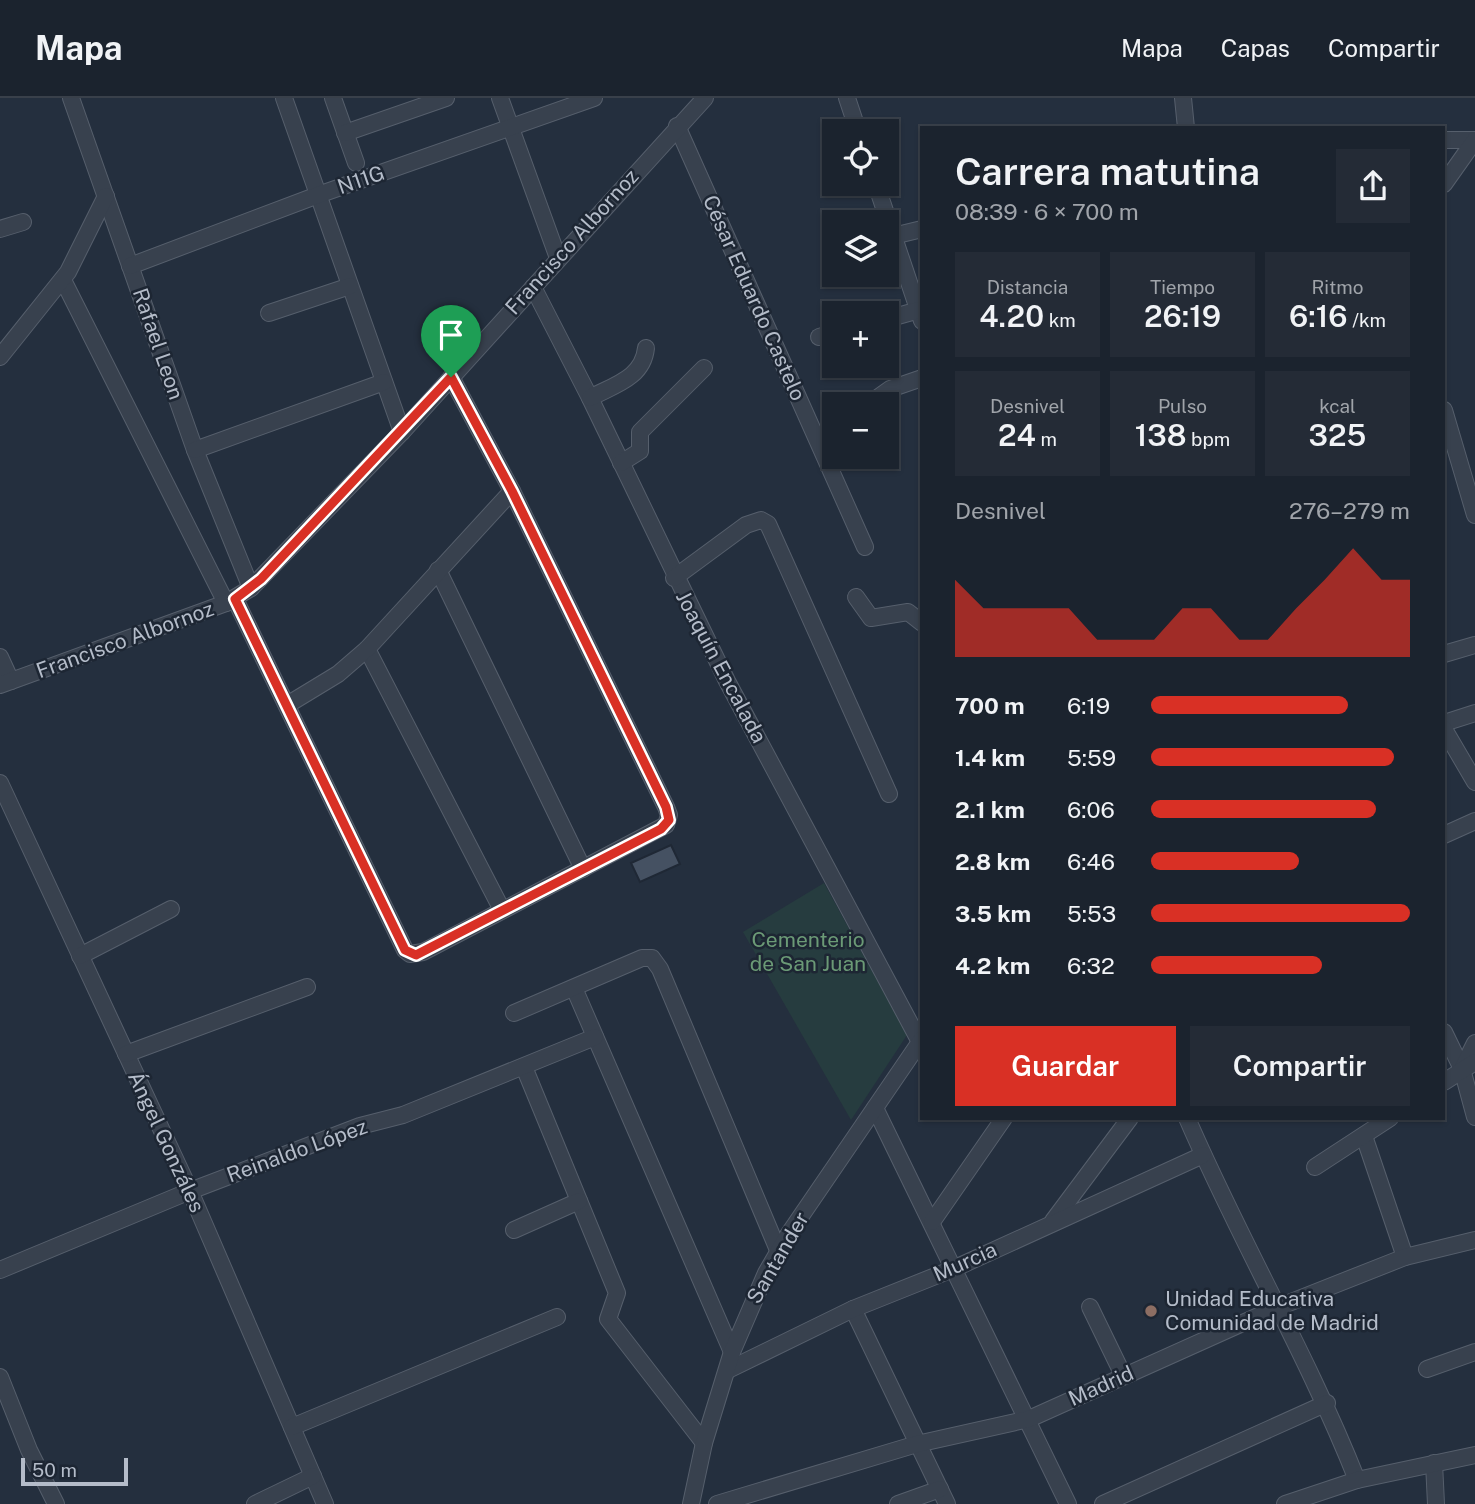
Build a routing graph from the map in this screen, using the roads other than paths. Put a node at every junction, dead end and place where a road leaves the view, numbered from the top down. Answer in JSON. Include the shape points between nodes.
{"nodes":[{"id":1,"x":71,"y":98,"type":"edge"},
{"id":2,"x":284,"y":98,"type":"edge"},
{"id":3,"x":333,"y":98,"type":"edge"},
{"id":4,"x":445,"y":98,"type":"edge"},
{"id":5,"x":500,"y":98,"type":"edge"},
{"id":6,"x":594,"y":98,"type":"edge"},
{"id":7,"x":705,"y":98,"type":"edge"},
{"id":8,"x":847,"y":98,"type":"edge"},
{"id":9,"x":1183,"y":98,"type":"edge"},
{"id":10,"x":854,"y":119,"type":"edge"},
{"id":11,"x":677,"y":126,"type":"junction"},
{"id":12,"x":1186,"y":126,"type":"edge"},
{"id":13,"x":510,"y":128,"type":"junction"},
{"id":14,"x":345,"y":133,"type":"junction"},
{"id":15,"x":1445,"y":140,"type":"edge"},
{"id":16,"x":1475,"y":140,"type":"edge"},
{"id":17,"x":356,"y":163,"type":"dead end"},
{"id":18,"x":1445,"y":183,"type":"edge"},
{"id":19,"x":318,"y":195,"type":"junction"},
{"id":20,"x":106,"y":196,"type":"junction"},
{"id":21,"x":23,"y":222,"type":"dead end"},
{"id":22,"x":0,"y":229,"type":"edge"},
{"id":23,"x":920,"y":229,"type":"edge"},
{"id":24,"x":899,"y":235,"type":"edge"},
{"id":25,"x":899,"y":254,"type":"edge"},
{"id":26,"x":558,"y":258,"type":"junction"},
{"id":27,"x":130,"y":266,"type":"junction"},
{"id":28,"x":63,"y":280,"type":"junction"},
{"id":29,"x":350,"y":286,"type":"junction"},
{"id":30,"x":533,"y":287,"type":"junction"},
{"id":31,"x":269,"y":313,"type":"dead end"},
{"id":32,"x":920,"y":315,"type":"edge"},
{"id":33,"x":899,"y":317,"type":"edge"},
{"id":34,"x":646,"y":348,"type":"dead end"},
{"id":35,"x":0,"y":357,"type":"edge"},
{"id":36,"x":704,"y":368,"type":"dead end"},
{"id":37,"x":451,"y":377,"type":"junction"},
{"id":38,"x":920,"y":379,"type":"edge"},
{"id":39,"x":384,"y":382,"type":"junction"},
{"id":40,"x":886,"y":392,"type":"edge"},
{"id":41,"x":590,"y":398,"type":"junction"},
{"id":42,"x":1445,"y":413,"type":"edge"},
{"id":43,"x":402,"y":432,"type":"junction"},
{"id":44,"x":195,"y":450,"type":"junction"},
{"id":45,"x":621,"y":463,"type":"junction"},
{"id":46,"x":512,"y":491,"type":"junction"},
{"id":47,"x":1475,"y":515,"type":"edge"},
{"id":48,"x":865,"y":547,"type":"dead end"},
{"id":49,"x":438,"y":570,"type":"junction"},
{"id":50,"x":674,"y":578,"type":"junction"},
{"id":51,"x":251,"y":587,"type":"junction"},
{"id":52,"x":856,"y":597,"type":"dead end"},
{"id":53,"x":230,"y":601,"type":"junction"},
{"id":54,"x":920,"y":621,"type":"edge"},
{"id":55,"x":1475,"y":645,"type":"edge"},
{"id":56,"x":367,"y":649,"type":"junction"},
{"id":57,"x":1445,"y":654,"type":"edge"},
{"id":58,"x":0,"y":657,"type":"edge"},
{"id":59,"x":6,"y":683,"type":"edge"},
{"id":60,"x":287,"y":705,"type":"junction"},
{"id":61,"x":1475,"y":713,"type":"edge"},
{"id":62,"x":1445,"y":723,"type":"edge"},
{"id":63,"x":1445,"y":731,"type":"edge"},
{"id":64,"x":1475,"y":782,"type":"edge"},
{"id":65,"x":0,"y":783,"type":"edge"},
{"id":66,"x":889,"y":794,"type":"dead end"},
{"id":67,"x":1475,"y":821,"type":"edge"},
{"id":68,"x":1445,"y":835,"type":"edge"},
{"id":69,"x":583,"y":869,"type":"junction"},
{"id":70,"x":171,"y":909,"type":"dead end"},
{"id":71,"x":502,"y":910,"type":"junction"},
{"id":72,"x":80,"y":956,"type":"junction"},
{"id":73,"x":307,"y":987,"type":"dead end"},
{"id":74,"x":574,"y":988,"type":"junction"},
{"id":75,"x":514,"y":1013,"type":"dead end"},
{"id":76,"x":1445,"y":1033,"type":"edge"},
{"id":77,"x":595,"y":1037,"type":"junction"},
{"id":78,"x":920,"y":1038,"type":"edge"},
{"id":79,"x":920,"y":1041,"type":"edge"},
{"id":80,"x":1475,"y":1043,"type":"edge"},
{"id":81,"x":126,"y":1054,"type":"junction"},
{"id":82,"x":1469,"y":1065,"type":"edge"},
{"id":83,"x":524,"y":1067,"type":"junction"},
{"id":84,"x":1445,"y":1081,"type":"edge"},
{"id":85,"x":875,"y":1108,"type":"junction"},
{"id":86,"x":1475,"y":1117,"type":"edge"},
{"id":87,"x":1003,"y":1120,"type":"edge"},
{"id":88,"x":1128,"y":1120,"type":"edge"},
{"id":89,"x":1188,"y":1120,"type":"edge"},
{"id":90,"x":1387,"y":1120,"type":"edge"},
{"id":91,"x":1364,"y":1136,"type":"junction"},
{"id":92,"x":1203,"y":1155,"type":"junction"},
{"id":93,"x":1315,"y":1167,"type":"dead end"},
{"id":94,"x":190,"y":1191,"type":"junction"},
{"id":95,"x":579,"y":1202,"type":"junction"},
{"id":96,"x":932,"y":1222,"type":"junction"},
{"id":97,"x":1051,"y":1223,"type":"junction"},
{"id":98,"x":514,"y":1230,"type":"dead end"},
{"id":99,"x":1475,"y":1240,"type":"edge"},
{"id":100,"x":778,"y":1250,"type":"junction"},
{"id":101,"x":1405,"y":1257,"type":"junction"},
{"id":102,"x":953,"y":1269,"type":"junction"},
{"id":103,"x":0,"y":1270,"type":"edge"},
{"id":104,"x":1090,"y":1307,"type":"dead end"},
{"id":105,"x":1276,"y":1308,"type":"junction"},
{"id":106,"x":853,"y":1309,"type":"junction"},
{"id":107,"x":557,"y":1317,"type":"dead end"},
{"id":108,"x":732,"y":1352,"type":"junction"},
{"id":109,"x":1475,"y":1352,"type":"edge"},
{"id":110,"x":1427,"y":1369,"type":"dead end"},
{"id":111,"x":728,"y":1370,"type":"junction"},
{"id":112,"x":1124,"y":1375,"type":"junction"},
{"id":113,"x":0,"y":1377,"type":"edge"},
{"id":114,"x":1327,"y":1404,"type":"junction"},
{"id":115,"x":1029,"y":1419,"type":"junction"},
{"id":116,"x":292,"y":1427,"type":"junction"},
{"id":117,"x":704,"y":1443,"type":"junction"},
{"id":118,"x":917,"y":1444,"type":"junction"},
{"id":119,"x":1475,"y":1455,"type":"edge"},
{"id":120,"x":1434,"y":1463,"type":"junction"},
{"id":121,"x":313,"y":1476,"type":"junction"},
{"id":122,"x":1357,"y":1480,"type":"junction"},
{"id":123,"x":944,"y":1496,"type":"edge"},
{"id":124,"x":1334,"y":1496,"type":"edge"},
{"id":125,"x":56,"y":1504,"type":"edge"},
{"id":126,"x":255,"y":1504,"type":"edge"},
{"id":127,"x":325,"y":1504,"type":"edge"},
{"id":128,"x":691,"y":1504,"type":"edge"},
{"id":129,"x":718,"y":1504,"type":"edge"},
{"id":130,"x":898,"y":1504,"type":"edge"},
{"id":131,"x":1068,"y":1504,"type":"edge"},
{"id":132,"x":1103,"y":1504,"type":"edge"},
{"id":133,"x":1285,"y":1504,"type":"edge"},
{"id":134,"x":1436,"y":1504,"type":"edge"}],
"edges":[{"from":1,"to":20,"type":"street","name":"Rafael Leon"},
{"from":2,"to":19,"type":"street"},
{"from":3,"to":14,"type":"street"},
{"from":4,"to":14,"type":"street"},
{"from":5,"to":13,"type":"street"},
{"from":6,"to":13,"type":"street","name":"N11G"},
{"from":7,"to":11,"type":"street","name":"Francisco Albornoz"},
{"from":8,"to":10,"type":"street"},
{"from":9,"to":12,"type":"street"},
{"from":11,"to":26,"type":"street","name":"Francisco Albornoz"},
{"from":11,"to":48,"type":"street","name":"César Eduardo Castelo"},
{"from":13,"to":19,"type":"street","name":"N11G"},
{"from":13,"to":26,"type":"street"},
{"from":14,"to":17,"type":"street"},
{"from":15,"to":16,"type":"street"},
{"from":16,"to":18,"type":"street"},
{"from":19,"to":27,"type":"street","name":"N11G"},
{"from":19,"to":29,"type":"street"},
{"from":20,"to":27,"type":"street","name":"Rafael Leon"},
{"from":20,"to":28,"type":"street"},
{"from":21,"to":22,"type":"street"},
{"from":23,"to":24,"type":"street"},
{"from":25,"to":32,"type":"street"},
{"from":26,"to":30,"type":"street","name":"Francisco Albornoz"},
{"from":27,"to":44,"type":"street","name":"Rafael Leon"},
{"from":28,"to":35,"type":"street"},
{"from":28,"to":53,"type":"street"},
{"from":29,"to":31,"type":"street"},
{"from":29,"to":39,"type":"street"},
{"from":30,"to":37,"type":"street","name":"Francisco Albornoz"},
{"from":30,"to":41,"type":"street","name":"Joaquín Encalada"},
{"from":32,"to":33,"type":"street"},
{"from":34,"to":41,"type":"street","via":[[637,372]]},
{"from":36,"to":45,"type":"street","via":[[640,432],[640,451]]},
{"from":37,"to":43,"type":"street","name":"Francisco Albornoz"},
{"from":37,"to":46,"type":"street"},
{"from":38,"to":40,"type":"street"},
{"from":39,"to":43,"type":"street"},
{"from":39,"to":44,"type":"street"},
{"from":41,"to":45,"type":"street","name":"Joaquín Encalada"},
{"from":42,"to":47,"type":"street"},
{"from":43,"to":51,"type":"street","name":"Francisco Albornoz"},
{"from":44,"to":51,"type":"street","name":"Rafael Leon"},
{"from":45,"to":50,"type":"street","name":"Joaquín Encalada"},
{"from":46,"to":49,"type":"street"},
{"from":46,"to":69,"type":"street","via":[[669,820],[661,829]]},
{"from":49,"to":56,"type":"street"},
{"from":49,"to":69,"type":"street"},
{"from":50,"to":66,"type":"street","via":[[746,525],[761,520],[768,524]]},
{"from":50,"to":78,"type":"street","name":"Joaquín Encalada"},
{"from":51,"to":53,"type":"street","name":"Francisco Albornoz"},
{"from":52,"to":54,"type":"street","via":[[871,618],[908,612]]},
{"from":53,"to":59,"type":"street","name":"Francisco Albornoz"},
{"from":53,"to":60,"type":"street"},
{"from":55,"to":57,"type":"street"},
{"from":56,"to":60,"type":"street","via":[[338,674]]},
{"from":56,"to":71,"type":"street"},
{"from":58,"to":59,"type":"street"},
{"from":60,"to":71,"type":"street","via":[[405,950],[423,952]]},
{"from":61,"to":62,"type":"street"},
{"from":63,"to":64,"type":"street"},
{"from":65,"to":72,"type":"street","name":"Ángel Gonzáles"},
{"from":67,"to":68,"type":"street"},
{"from":69,"to":71,"type":"street"},
{"from":70,"to":72,"type":"street"},
{"from":72,"to":81,"type":"street","name":"Ángel Gonzáles"},
{"from":73,"to":81,"type":"street"},
{"from":74,"to":75,"type":"street"},
{"from":74,"to":77,"type":"street"},
{"from":74,"to":100,"type":"street","via":[[642,958],[656,962]]},
{"from":76,"to":82,"type":"street"},
{"from":77,"to":83,"type":"street","name":"Reinaldo López"},
{"from":77,"to":108,"type":"street"},
{"from":79,"to":85,"type":"street","name":"Santander"},
{"from":80,"to":82,"type":"street"},
{"from":81,"to":94,"type":"street","name":"Ángel Gonzáles"},
{"from":82,"to":84,"type":"street"},
{"from":82,"to":86,"type":"street"},
{"from":83,"to":94,"type":"street","name":"Reinaldo López"},
{"from":83,"to":95,"type":"street"},
{"from":85,"to":96,"type":"street"},
{"from":85,"to":100,"type":"street","name":"Santander"},
{"from":87,"to":96,"type":"street"},
{"from":88,"to":97,"type":"street"},
{"from":89,"to":92,"type":"street"},
{"from":90,"to":91,"type":"street"},
{"from":91,"to":93,"type":"street"},
{"from":91,"to":101,"type":"street"},
{"from":92,"to":97,"type":"street","name":"Murcia"},
{"from":92,"to":105,"type":"street"},
{"from":94,"to":103,"type":"street","name":"Reinaldo López"},
{"from":94,"to":116,"type":"street","name":"Ángel Gonzáles"},
{"from":95,"to":98,"type":"street"},
{"from":95,"to":117,"type":"street","via":[[617,1293],[608,1315],[610,1322]]},
{"from":96,"to":102,"type":"street"},
{"from":97,"to":102,"type":"street","name":"Murcia"},
{"from":99,"to":101,"type":"street","name":"Madrid"},
{"from":100,"to":108,"type":"street","name":"Santander"},
{"from":101,"to":105,"type":"street","name":"Madrid"},
{"from":102,"to":106,"type":"street","name":"Murcia"},
{"from":102,"to":115,"type":"street"},
{"from":104,"to":112,"type":"street"},
{"from":105,"to":112,"type":"street","name":"Madrid"},
{"from":105,"to":114,"type":"street"},
{"from":106,"to":111,"type":"street","name":"Murcia"},
{"from":106,"to":118,"type":"street"},
{"from":107,"to":116,"type":"street"},
{"from":108,"to":111,"type":"street","name":"Santander"},
{"from":109,"to":110,"type":"street"},
{"from":111,"to":117,"type":"street","name":"Santander"},
{"from":112,"to":115,"type":"street","name":"Madrid"},
{"from":113,"to":125,"type":"street"},
{"from":114,"to":122,"type":"street"},
{"from":114,"to":132,"type":"street"},
{"from":115,"to":118,"type":"street","name":"Madrid"},
{"from":115,"to":131,"type":"street"},
{"from":116,"to":121,"type":"street","name":"Ángel Gonzáles"},
{"from":117,"to":128,"type":"street","name":"Santander"},
{"from":118,"to":123,"type":"street"},
{"from":118,"to":129,"type":"street","name":"Madrid"},
{"from":119,"to":120,"type":"street"},
{"from":120,"to":122,"type":"street"},
{"from":120,"to":134,"type":"street"},
{"from":121,"to":126,"type":"street"},
{"from":121,"to":127,"type":"street","name":"Ángel Gonzáles"},
{"from":122,"to":124,"type":"street"},
{"from":123,"to":130,"type":"street"},
{"from":124,"to":133,"type":"street"}]}
